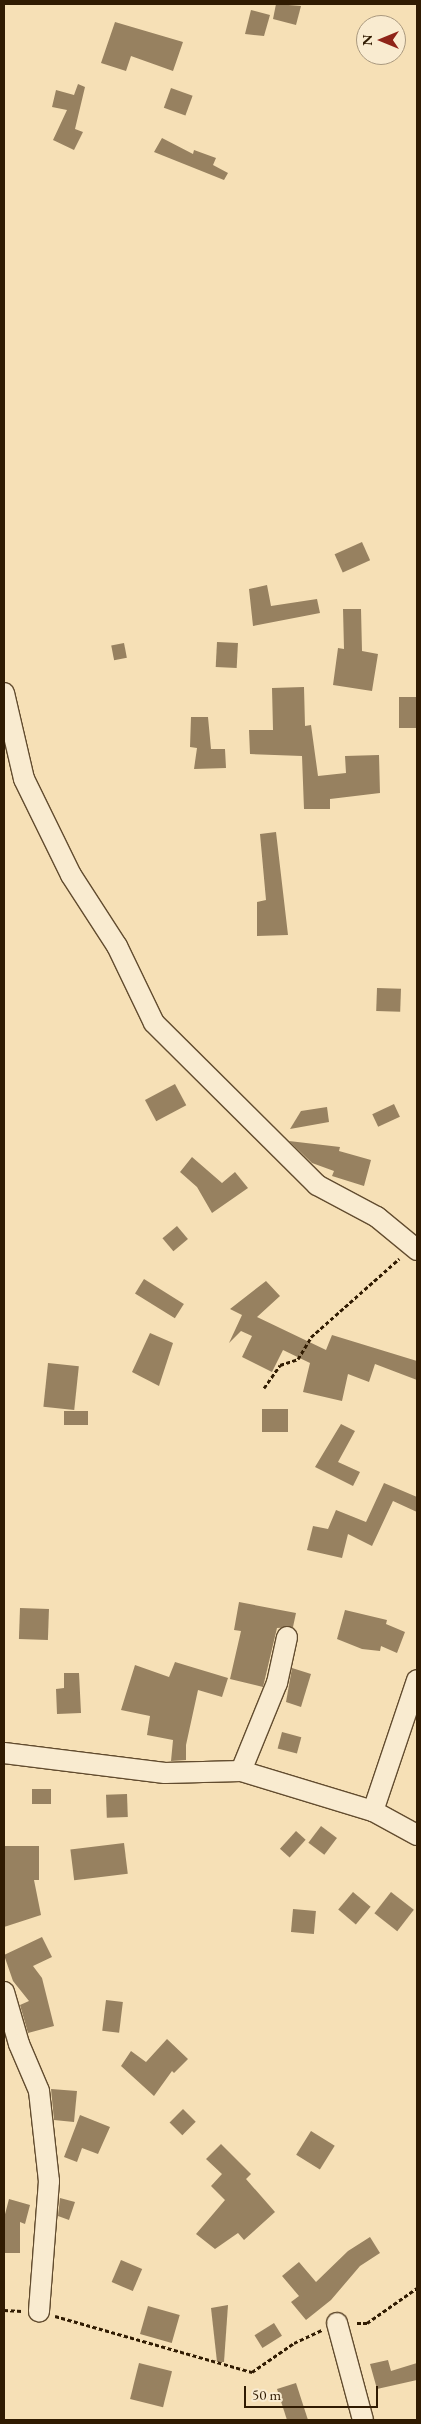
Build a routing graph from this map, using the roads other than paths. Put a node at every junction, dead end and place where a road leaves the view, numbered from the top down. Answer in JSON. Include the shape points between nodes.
{"nodes":[{"id":1,"x":4,"y":693,"type":"edge"},
{"id":2,"x":415,"y":1248,"type":"edge"},
{"id":3,"x":287,"y":1637,"type":"dead end"},
{"id":4,"x":417,"y":1680,"type":"edge"},
{"id":5,"x":4,"y":1753,"type":"edge"},
{"id":6,"x":241,"y":1771,"type":"junction"},
{"id":7,"x":373,"y":1811,"type":"junction"},
{"id":8,"x":417,"y":1835,"type":"edge"},
{"id":9,"x":4,"y":1992,"type":"edge"},
{"id":10,"x":39,"y":2312,"type":"road end"},
{"id":11,"x":337,"y":2323,"type":"road end"},
{"id":12,"x":363,"y":2420,"type":"edge"}],
"edges":[{"from":1,"to":2,"type":"street","via":[[24,779],[71,875],[117,946],[154,1023],[317,1185],[377,1217]]},
{"from":3,"to":6,"type":"street","via":[[277,1683]]},
{"from":4,"to":7,"type":"street"},
{"from":5,"to":6,"type":"street","via":[[165,1772]]},
{"from":6,"to":7,"type":"street"},
{"from":7,"to":8,"type":"street"},
{"from":9,"to":10,"type":"street","via":[[19,2044],[39,2091],[49,2181]]},
{"from":11,"to":12,"type":"street"}]}
